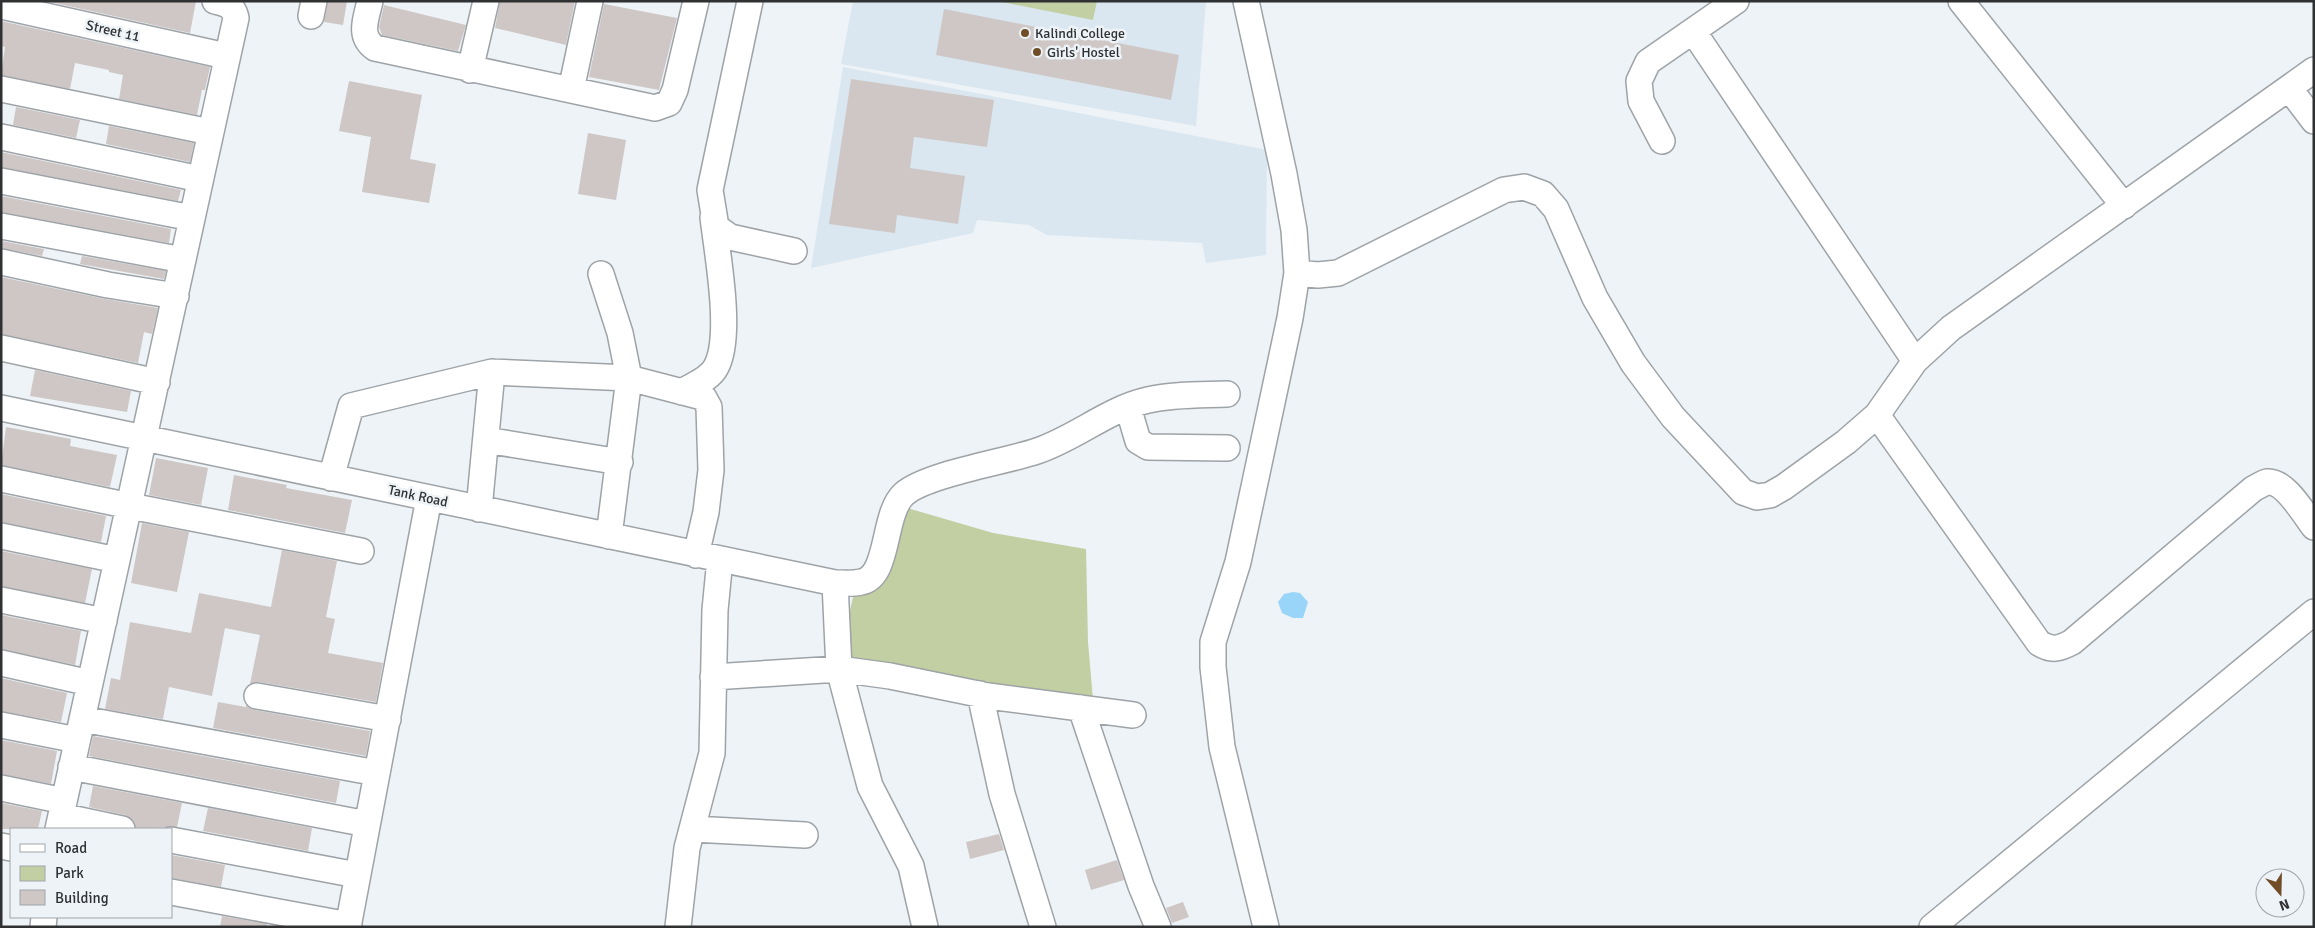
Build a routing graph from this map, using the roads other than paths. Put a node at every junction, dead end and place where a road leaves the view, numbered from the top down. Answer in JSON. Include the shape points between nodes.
{"nodes":[{"id":1,"x":370,"y":1,"type":"edge"},
{"id":2,"x":486,"y":1,"type":"edge"},
{"id":3,"x":590,"y":1,"type":"edge"},
{"id":4,"x":696,"y":1,"type":"edge"},
{"id":5,"x":750,"y":1,"type":"edge"},
{"id":6,"x":1246,"y":1,"type":"edge"},
{"id":7,"x":1736,"y":1,"type":"edge"},
{"id":8,"x":1962,"y":1,"type":"edge"},
{"id":9,"x":222,"y":3,"type":"edge"},
{"id":10,"x":1,"y":6,"type":"edge"},
{"id":11,"x":1693,"y":31,"type":"junction"},
{"id":12,"x":226,"y":56,"type":"junction"},
{"id":13,"x":470,"y":70,"type":"junction"},
{"id":14,"x":2314,"y":70,"type":"edge"},
{"id":15,"x":2290,"y":88,"type":"junction"},
{"id":16,"x":1,"y":89,"type":"edge"},
{"id":17,"x":571,"y":90,"type":"junction"},
{"id":18,"x":2314,"y":121,"type":"edge"},
{"id":19,"x":210,"y":132,"type":"junction"},
{"id":20,"x":1,"y":137,"type":"edge"},
{"id":21,"x":1662,"y":141,"type":"dead end"},
{"id":22,"x":200,"y":179,"type":"junction"},
{"id":23,"x":1,"y":181,"type":"edge"},
{"id":24,"x":2124,"y":206,"type":"junction"},
{"id":25,"x":712,"y":212,"type":"junction"},
{"id":26,"x":192,"y":218,"type":"junction"},
{"id":27,"x":1,"y":226,"type":"edge"},
{"id":28,"x":794,"y":251,"type":"dead end"},
{"id":29,"x":183,"y":260,"type":"junction"},
{"id":30,"x":1,"y":262,"type":"edge"},
{"id":31,"x":1297,"y":273,"type":"junction"},
{"id":32,"x":601,"y":274,"type":"dead end"},
{"id":33,"x":176,"y":296,"type":"junction"},
{"id":34,"x":1,"y":348,"type":"edge"},
{"id":35,"x":1916,"y":361,"type":"junction"},
{"id":36,"x":492,"y":372,"type":"junction"},
{"id":37,"x":629,"y":378,"type":"junction"},
{"id":38,"x":157,"y":382,"type":"junction"},
{"id":39,"x":682,"y":392,"type":"junction"},
{"id":40,"x":1227,"y":394,"type":"dead end"},
{"id":41,"x":1128,"y":407,"type":"junction"},
{"id":42,"x":1,"y":408,"type":"edge"},
{"id":43,"x":1876,"y":415,"type":"junction"},
{"id":44,"x":144,"y":438,"type":"junction"},
{"id":45,"x":486,"y":440,"type":"junction"},
{"id":46,"x":1227,"y":448,"type":"dead end"},
{"id":47,"x":620,"y":462,"type":"junction"},
{"id":48,"x":331,"y":478,"type":"junction"},
{"id":49,"x":1,"y":479,"type":"edge"},
{"id":50,"x":429,"y":498,"type":"junction"},
{"id":51,"x":130,"y":506,"type":"junction"},
{"id":52,"x":479,"y":509,"type":"junction"},
{"id":53,"x":2314,"y":527,"type":"edge"},
{"id":54,"x":1,"y":536,"type":"edge"},
{"id":55,"x":609,"y":536,"type":"junction"},
{"id":56,"x":361,"y":551,"type":"dead end"},
{"id":57,"x":696,"y":554,"type":"junction"},
{"id":58,"x":117,"y":560,"type":"junction"},
{"id":59,"x":720,"y":560,"type":"junction"},
{"id":60,"x":834,"y":583,"type":"junction"},
{"id":61,"x":1,"y":600,"type":"edge"},
{"id":62,"x":2314,"y":612,"type":"edge"},
{"id":63,"x":104,"y":621,"type":"junction"},
{"id":64,"x":1,"y":663,"type":"edge"},
{"id":65,"x":838,"y":669,"type":"junction"},
{"id":66,"x":713,"y":677,"type":"junction"},
{"id":67,"x":90,"y":683,"type":"junction"},
{"id":68,"x":980,"y":694,"type":"junction"},
{"id":69,"x":257,"y":696,"type":"dead end"},
{"id":70,"x":1081,"y":708,"type":"junction"},
{"id":71,"x":1133,"y":715,"type":"dead end"},
{"id":72,"x":388,"y":719,"type":"junction"},
{"id":73,"x":1,"y":725,"type":"edge"},
{"id":74,"x":79,"y":730,"type":"junction"},
{"id":75,"x":71,"y":767,"type":"junction"},
{"id":76,"x":378,"y":773,"type":"junction"},
{"id":77,"x":1,"y":788,"type":"edge"},
{"id":78,"x":61,"y":815,"type":"edge"},
{"id":79,"x":367,"y":824,"type":"junction"},
{"id":80,"x":118,"y":828,"type":"edge"},
{"id":81,"x":693,"y":829,"type":"junction"},
{"id":82,"x":804,"y":835,"type":"dead end"},
{"id":83,"x":172,"y":840,"type":"edge"},
{"id":84,"x":358,"y":876,"type":"junction"},
{"id":85,"x":172,"y":892,"type":"edge"},
{"id":86,"x":349,"y":926,"type":"edge"},
{"id":87,"x":678,"y":927,"type":"edge"},
{"id":88,"x":925,"y":927,"type":"edge"},
{"id":89,"x":1043,"y":927,"type":"edge"},
{"id":90,"x":1158,"y":927,"type":"edge"},
{"id":91,"x":1266,"y":927,"type":"edge"},
{"id":92,"x":1932,"y":927,"type":"edge"}],
"edges":[{"from":1,"to":13,"type":"street","via":[[364,33],[369,44]]},
{"from":2,"to":13,"type":"street"},
{"from":3,"to":17,"type":"street"},
{"from":4,"to":17,"type":"street","via":[[669,103],[655,108]]},
{"from":5,"to":25,"type":"street","via":[[710,190]]},
{"from":6,"to":31,"type":"street","via":[[1284,174],[1294,230]]},
{"from":7,"to":11,"type":"street"},
{"from":8,"to":24,"type":"street"},
{"from":9,"to":12,"type":"street","via":[[234,10],[236,18]]},
{"from":10,"to":12,"type":"street","name":"Street 11"},
{"from":11,"to":21,"type":"street","via":[[1648,62],[1639,81],[1641,101]]},
{"from":11,"to":35,"type":"street"},
{"from":12,"to":19,"type":"street"},
{"from":13,"to":17,"type":"street"},
{"from":14,"to":15,"type":"street"},
{"from":15,"to":18,"type":"street"},
{"from":15,"to":24,"type":"street"},
{"from":16,"to":19,"type":"street"},
{"from":19,"to":22,"type":"street"},
{"from":20,"to":22,"type":"street"},
{"from":22,"to":26,"type":"street"},
{"from":23,"to":26,"type":"street"},
{"from":24,"to":35,"type":"street","via":[[1951,328]]},
{"from":25,"to":28,"type":"street","via":[[716,227],[730,237]]},
{"from":25,"to":39,"type":"street","via":[[723,299],[724,326],[719,358],[716,368],[707,377]]},
{"from":26,"to":29,"type":"street"},
{"from":27,"to":29,"type":"street"},
{"from":29,"to":33,"type":"street"},
{"from":30,"to":33,"type":"street"},
{"from":31,"to":43,"type":"street","via":[[1338,273],[1504,190],[1524,187],[1543,194],[1556,209],[1595,298],[1633,363],[1673,417],[1743,492],[1770,495],[1784,487],[1846,442]]},
{"from":31,"to":91,"type":"street","via":[[1238,562],[1214,642],[1213,677],[1222,747]]},
{"from":32,"to":37,"type":"street","via":[[620,333]]},
{"from":33,"to":38,"type":"street"},
{"from":34,"to":38,"type":"street"},
{"from":35,"to":43,"type":"street"},
{"from":36,"to":37,"type":"street"},
{"from":36,"to":45,"type":"street"},
{"from":36,"to":48,"type":"street","via":[[351,406]]},
{"from":37,"to":39,"type":"street"},
{"from":37,"to":47,"type":"street"},
{"from":38,"to":44,"type":"street"},
{"from":39,"to":57,"type":"street","via":[[704,398],[709,406],[711,470]]},
{"from":40,"to":41,"type":"street","name":"Tank Road","via":[[1183,395],[1146,400]]},
{"from":41,"to":46,"type":"street","via":[[1138,441],[1148,447]]},
{"from":41,"to":60,"type":"street","name":"Tank Road","via":[[1038,451],[925,482],[904,495],[891,516],[875,575],[862,582]]},
{"from":42,"to":44,"type":"street","name":"Tank Road"},
{"from":43,"to":53,"type":"street","via":[[2039,643],[2049,649],[2060,649],[2072,642],[2253,489],[2267,482],[2278,484],[2287,491]]},
{"from":44,"to":48,"type":"street","name":"Tank Road"},
{"from":44,"to":51,"type":"street"},
{"from":45,"to":47,"type":"street"},
{"from":45,"to":52,"type":"street"},
{"from":47,"to":55,"type":"street"},
{"from":48,"to":50,"type":"street","name":"Tank Road"},
{"from":49,"to":51,"type":"street"},
{"from":50,"to":52,"type":"street","name":"Tank Road"},
{"from":50,"to":72,"type":"street"},
{"from":51,"to":56,"type":"street"},
{"from":51,"to":58,"type":"street"},
{"from":52,"to":55,"type":"street","name":"Tank Road"},
{"from":54,"to":58,"type":"street"},
{"from":55,"to":57,"type":"street","name":"Tank Road"},
{"from":57,"to":59,"type":"street","name":"Tank Road"},
{"from":58,"to":63,"type":"street"},
{"from":59,"to":60,"type":"street","name":"Tank Road"},
{"from":59,"to":66,"type":"street"},
{"from":60,"to":65,"type":"street"},
{"from":61,"to":63,"type":"street"},
{"from":62,"to":92,"type":"street"},
{"from":63,"to":67,"type":"street"},
{"from":64,"to":67,"type":"street"},
{"from":65,"to":66,"type":"street"},
{"from":65,"to":68,"type":"street"},
{"from":65,"to":88,"type":"street","via":[[870,786],[911,866]]},
{"from":66,"to":81,"type":"street","via":[[712,754]]},
{"from":67,"to":74,"type":"street"},
{"from":68,"to":70,"type":"street"},
{"from":68,"to":89,"type":"street","via":[[1002,794]]},
{"from":69,"to":72,"type":"street"},
{"from":70,"to":71,"type":"street"},
{"from":70,"to":90,"type":"street"},
{"from":72,"to":76,"type":"street"},
{"from":73,"to":74,"type":"street"},
{"from":74,"to":75,"type":"street"},
{"from":74,"to":76,"type":"street"},
{"from":75,"to":78,"type":"street"},
{"from":75,"to":79,"type":"street"},
{"from":76,"to":79,"type":"street"},
{"from":77,"to":78,"type":"street"},
{"from":78,"to":80,"type":"street"},
{"from":79,"to":84,"type":"street"},
{"from":81,"to":82,"type":"street"},
{"from":81,"to":87,"type":"street","via":[[687,848]]},
{"from":83,"to":84,"type":"street"},
{"from":84,"to":86,"type":"street"},
{"from":85,"to":86,"type":"street"}]}
